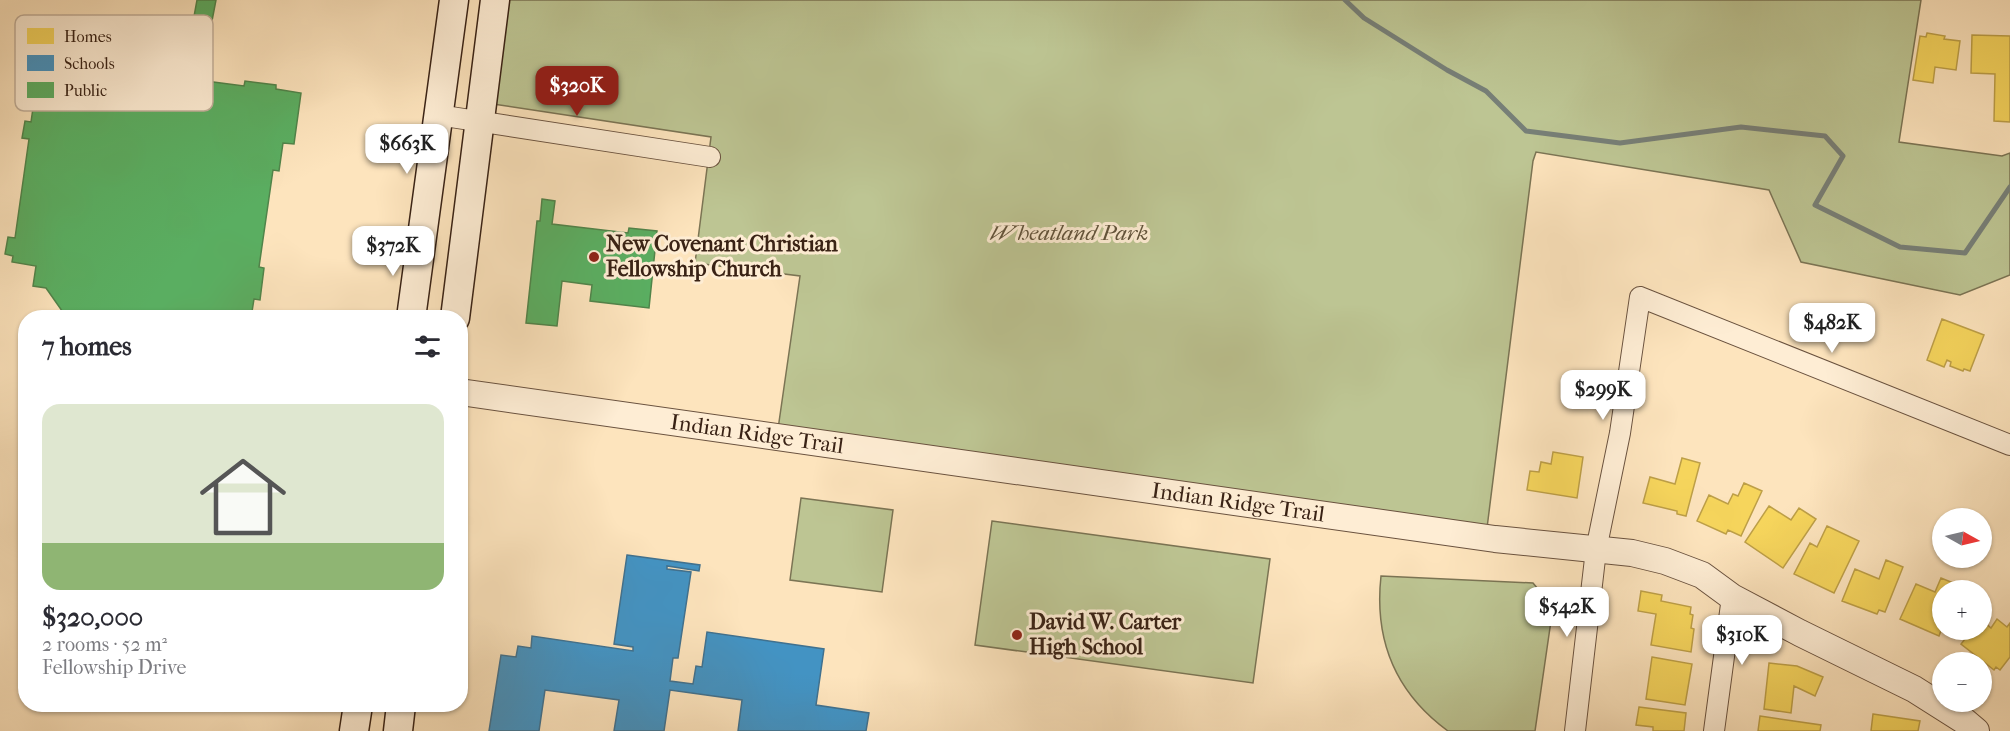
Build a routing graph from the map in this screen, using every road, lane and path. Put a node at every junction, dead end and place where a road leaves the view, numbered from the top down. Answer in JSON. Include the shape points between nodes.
{"nodes":[{"id":1,"x":454,"y":0,"type":"edge"},
{"id":2,"x":495,"y":0,"type":"edge"},
{"id":3,"x":438,"y":116,"type":"junction"},
{"id":4,"x":479,"y":121,"type":"junction"},
{"id":5,"x":710,"y":157,"type":"dead end"},
{"id":6,"x":412,"y":310,"type":"edge"},
{"id":7,"x":456,"y":310,"type":"edge"},
{"id":8,"x":468,"y":393,"type":"edge"},
{"id":9,"x":2010,"y":445,"type":"edge"},
{"id":10,"x":1596,"y":550,"type":"junction"},
{"id":11,"x":1732,"y":597,"type":"junction"},
{"id":12,"x":356,"y":712,"type":"edge"},
{"id":13,"x":400,"y":712,"type":"edge"},
{"id":14,"x":1966,"y":727,"type":"edge"},
{"id":15,"x":354,"y":731,"type":"edge"},
{"id":16,"x":398,"y":731,"type":"edge"},
{"id":17,"x":1575,"y":731,"type":"edge"},
{"id":18,"x":1714,"y":731,"type":"edge"}],
"edges":[{"from":1,"to":3,"type":"main road"},
{"from":2,"to":4,"type":"main road"},
{"from":3,"to":4,"type":"street"},
{"from":3,"to":6,"type":"main road"},
{"from":4,"to":5,"type":"street"},
{"from":4,"to":7,"type":"main road"},
{"from":8,"to":10,"type":"street","name":"Indian Ridge Trail","via":[[1495,540]]},
{"from":9,"to":10,"type":"street","via":[[1640,297],[1620,434]]},
{"from":10,"to":11,"type":"street","name":"Indian Ridge Trail","via":[[1665,561],[1702,575]]},
{"from":10,"to":17,"type":"street"},
{"from":11,"to":14,"type":"street","name":"Indian Ridge Trail","via":[[1914,689]]},
{"from":11,"to":18,"type":"street"},
{"from":12,"to":15,"type":"main road"},
{"from":13,"to":16,"type":"main road"}]}
